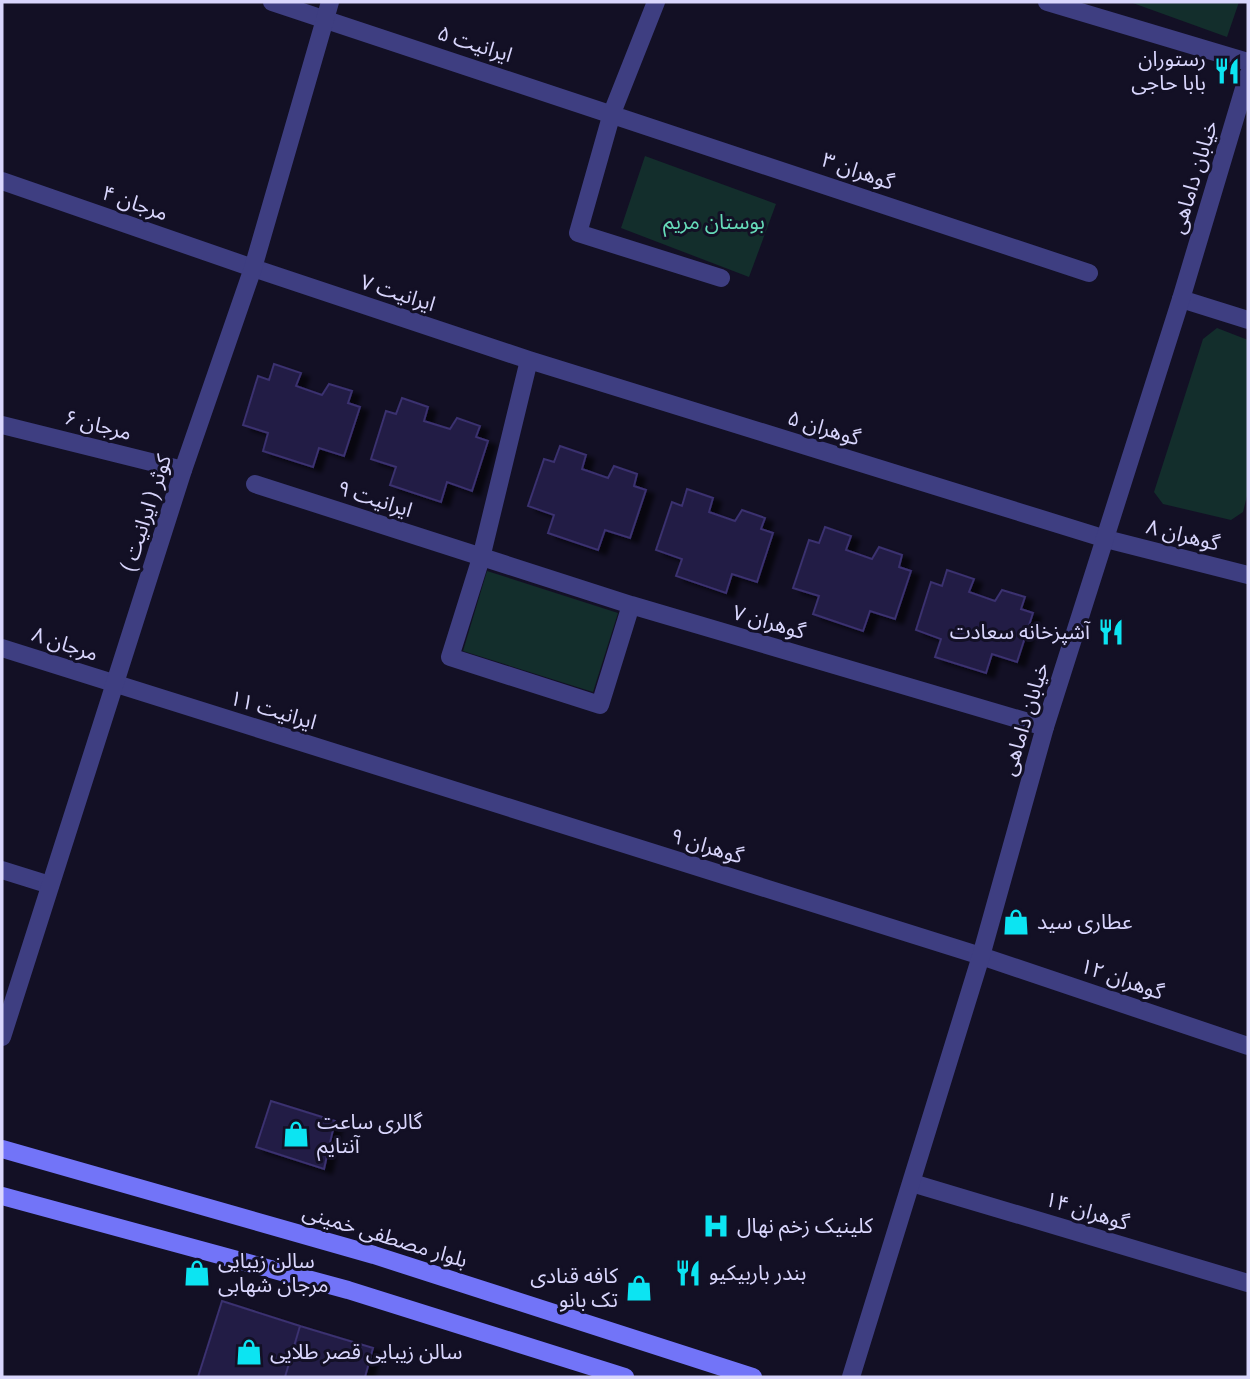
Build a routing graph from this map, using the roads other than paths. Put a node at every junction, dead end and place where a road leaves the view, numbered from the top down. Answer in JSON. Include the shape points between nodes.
{"nodes":[{"id":1,"x":272,"y":2,"type":"edge"},
{"id":2,"x":656,"y":2,"type":"edge"},
{"id":3,"x":1047,"y":2,"type":"edge"},
{"id":4,"x":327,"y":10,"type":"edge"},
{"id":5,"x":1248,"y":62,"type":"edge"},
{"id":6,"x":1248,"y":75,"type":"edge"},
{"id":7,"x":612,"y":113,"type":"junction"},
{"id":8,"x":2,"y":181,"type":"edge"},
{"id":9,"x":253,"y":268,"type":"junction"},
{"id":10,"x":1089,"y":273,"type":"dead end"},
{"id":11,"x":721,"y":278,"type":"dead end"},
{"id":12,"x":1181,"y":299,"type":"junction"},
{"id":13,"x":1248,"y":320,"type":"edge"},
{"id":14,"x":529,"y":360,"type":"junction"},
{"id":15,"x":2,"y":425,"type":"edge"},
{"id":16,"x":183,"y":470,"type":"junction"},
{"id":17,"x":255,"y":484,"type":"dead end"},
{"id":18,"x":1106,"y":539,"type":"junction"},
{"id":19,"x":481,"y":558,"type":"junction"},
{"id":20,"x":1248,"y":575,"type":"edge"},
{"id":21,"x":631,"y":606,"type":"junction"},
{"id":22,"x":2,"y":648,"type":"edge"},
{"id":23,"x":114,"y":684,"type":"junction"},
{"id":24,"x":1045,"y":727,"type":"junction"},
{"id":25,"x":418,"y":779,"type":"joint"},
{"id":26,"x":2,"y":870,"type":"edge"},
{"id":27,"x":50,"y":885,"type":"junction"},
{"id":28,"x":981,"y":956,"type":"junction"},
{"id":29,"x":2,"y":1037,"type":"edge"},
{"id":30,"x":1248,"y":1046,"type":"edge"},
{"id":31,"x":2,"y":1149,"type":"edge"},
{"id":32,"x":912,"y":1183,"type":"junction"},
{"id":33,"x":2,"y":1196,"type":"edge"},
{"id":34,"x":1248,"y":1283,"type":"edge"},
{"id":35,"x":625,"y":1377,"type":"edge"},
{"id":36,"x":752,"y":1377,"type":"edge"},
{"id":37,"x":851,"y":1377,"type":"edge"}],
"edges":[{"from":1,"to":4,"type":"street","name":"ایرانیت ۵"},
{"from":2,"to":7,"type":"street"},
{"from":3,"to":5,"type":"street"},
{"from":4,"to":7,"type":"street","name":"ایرانیت ۵"},
{"from":4,"to":9,"type":"street","name":"کوثر ( ایرانیت )"},
{"from":6,"to":12,"type":"street","name":"خیابان داماهی"},
{"from":7,"to":10,"type":"street","name":"گوهران ۳"},
{"from":7,"to":11,"type":"street","via":[[578,233]]},
{"from":8,"to":9,"type":"street","name":"مرجان ۴"},
{"from":9,"to":14,"type":"street","name":"ایرانیت ۷"},
{"from":9,"to":16,"type":"street","name":"کوثر ( ایرانیت )"},
{"from":12,"to":13,"type":"street"},
{"from":12,"to":18,"type":"street","name":"خیابان داماهی"},
{"from":14,"to":18,"type":"street","name":"گوهران ۵"},
{"from":14,"to":19,"type":"street"},
{"from":15,"to":16,"type":"street","name":"مرجان ۶"},
{"from":16,"to":23,"type":"street","name":"کوثر ( ایرانیت )"},
{"from":17,"to":19,"type":"street","name":"ایرانیت ۹"},
{"from":18,"to":20,"type":"street","name":"گوهران ۸"},
{"from":18,"to":24,"type":"street","name":"خیابان داماهی"},
{"from":19,"to":21,"type":"street","name":"گوهران ۷"},
{"from":19,"to":21,"type":"street","via":[[450,657],[600,705]]},
{"from":21,"to":24,"type":"street","name":"گوهران ۷"},
{"from":22,"to":23,"type":"street","name":"مرجان ۸"},
{"from":23,"to":25,"type":"street","name":"ایرانیت ۱۱"},
{"from":23,"to":27,"type":"street","name":"کوثر ( ایرانیت )"},
{"from":24,"to":28,"type":"street","name":"خیابان داماهی"},
{"from":25,"to":28,"type":"street","name":"گوهران ۹"},
{"from":26,"to":27,"type":"street"},
{"from":27,"to":29,"type":"street","name":"کوثر ( ایرانیت )"},
{"from":28,"to":30,"type":"street","name":"گوهران ۱۲"},
{"from":28,"to":32,"type":"street","name":"خیابان داماهی"},
{"from":31,"to":36,"type":"main road","name":"بلوار مصطفی خمینی","via":[[374,1255]]},
{"from":32,"to":34,"type":"street","name":"گوهران ۱۴"},
{"from":32,"to":37,"type":"street","name":"خیابان داماهی"},
{"from":33,"to":35,"type":"main road","via":[[348,1290]]}]}
